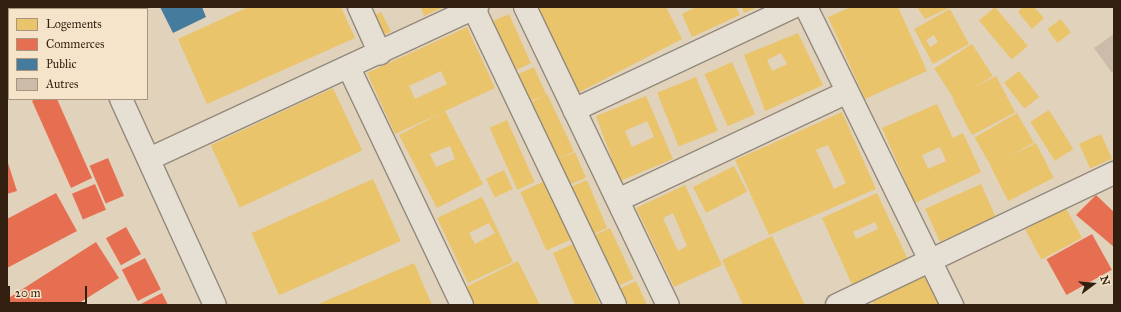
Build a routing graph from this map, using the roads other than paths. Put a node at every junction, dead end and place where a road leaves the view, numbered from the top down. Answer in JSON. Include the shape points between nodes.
{"nodes":[{"id":1,"x":358,"y":7,"type":"edge"},
{"id":2,"x":525,"y":7,"type":"edge"},
{"id":3,"x":793,"y":7,"type":"edge"},
{"id":4,"x":806,"y":7,"type":"edge"},
{"id":5,"x":474,"y":8,"type":"edge"},
{"id":6,"x":380,"y":54,"type":"junction"},
{"id":7,"x":349,"y":68,"type":"junction"},
{"id":8,"x":848,"y":92,"type":"junction"},
{"id":9,"x":121,"y":100,"type":"edge"},
{"id":10,"x":574,"y":110,"type":"junction"},
{"id":11,"x":149,"y":159,"type":"junction"},
{"id":12,"x":1114,"y":173,"type":"edge"},
{"id":13,"x":618,"y":200,"type":"junction"},
{"id":14,"x":930,"y":260,"type":"junction"},
{"id":15,"x":215,"y":305,"type":"edge"},
{"id":16,"x":462,"y":305,"type":"edge"},
{"id":17,"x":614,"y":305,"type":"edge"},
{"id":18,"x":668,"y":305,"type":"edge"},
{"id":19,"x":837,"y":305,"type":"edge"},
{"id":20,"x":952,"y":305,"type":"edge"}],
"edges":[{"from":1,"to":6,"type":"street"},
{"from":2,"to":10,"type":"street"},
{"from":3,"to":10,"type":"street"},
{"from":4,"to":8,"type":"street"},
{"from":5,"to":6,"type":"street"},
{"from":5,"to":17,"type":"street"},
{"from":6,"to":7,"type":"street"},
{"from":7,"to":11,"type":"street"},
{"from":7,"to":16,"type":"street"},
{"from":8,"to":13,"type":"street"},
{"from":8,"to":14,"type":"street"},
{"from":9,"to":11,"type":"street"},
{"from":10,"to":13,"type":"street"},
{"from":11,"to":15,"type":"street"},
{"from":12,"to":14,"type":"street"},
{"from":13,"to":18,"type":"street"},
{"from":14,"to":19,"type":"street"},
{"from":14,"to":20,"type":"street"}]}
